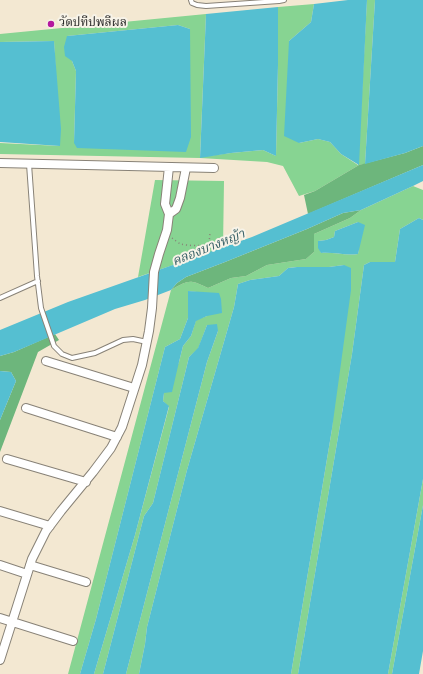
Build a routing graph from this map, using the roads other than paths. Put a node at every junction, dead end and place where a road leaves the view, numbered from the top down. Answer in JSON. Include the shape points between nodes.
{"nodes":[{"id":1,"x":191,"y":0,"type":"edge"},
{"id":2,"x":284,"y":0,"type":"edge"},
{"id":3,"x":0,"y":164,"type":"edge"},
{"id":4,"x":29,"y":164,"type":"junction"},
{"id":5,"x":169,"y":167,"type":"junction"},
{"id":6,"x":186,"y":168,"type":"junction"},
{"id":7,"x":214,"y":168,"type":"dead end"},
{"id":8,"x":169,"y":214,"type":"junction"},
{"id":9,"x":38,"y":281,"type":"junction"},
{"id":10,"x":0,"y":298,"type":"edge"},
{"id":11,"x":147,"y":342,"type":"junction"},
{"id":12,"x":46,"y":361,"type":"dead end"},
{"id":13,"x":134,"y":388,"type":"junction"},
{"id":14,"x":26,"y":408,"type":"dead end"},
{"id":15,"x":117,"y":437,"type":"junction"},
{"id":16,"x":8,"y":459,"type":"dead end"},
{"id":17,"x":86,"y":482,"type":"junction"},
{"id":18,"x":0,"y":511,"type":"edge"},
{"id":19,"x":50,"y":526,"type":"junction"},
{"id":20,"x":0,"y":565,"type":"edge"},
{"id":21,"x":30,"y":565,"type":"junction"},
{"id":22,"x":27,"y":574,"type":"junction"},
{"id":23,"x":86,"y":582,"type":"dead end"},
{"id":24,"x":0,"y":618,"type":"edge"},
{"id":25,"x":12,"y":622,"type":"junction"},
{"id":26,"x":73,"y":641,"type":"dead end"},
{"id":27,"x":0,"y":660,"type":"edge"}],
"edges":[{"from":1,"to":2,"type":"lane","via":[[197,5],[206,6]]},
{"from":3,"to":4,"type":"street"},
{"from":4,"to":5,"type":"street"},
{"from":4,"to":9,"type":"lane"},
{"from":5,"to":6,"type":"street"},
{"from":5,"to":8,"type":"street","via":[[164,204]]},
{"from":6,"to":7,"type":"street"},
{"from":6,"to":8,"type":"street","via":[[176,210]]},
{"from":8,"to":11,"type":"street","via":[[154,272]]},
{"from":9,"to":10,"type":"lane"},
{"from":9,"to":11,"type":"lane","via":[[41,310],[52,342],[62,354],[72,358],[95,353],[123,340]]},
{"from":11,"to":13,"type":"street"},
{"from":12,"to":13,"type":"street"},
{"from":13,"to":15,"type":"street"},
{"from":14,"to":15,"type":"street"},
{"from":15,"to":17,"type":"street"},
{"from":16,"to":17,"type":"street"},
{"from":17,"to":19,"type":"street"},
{"from":18,"to":19,"type":"street"},
{"from":19,"to":21,"type":"street"},
{"from":20,"to":22,"type":"street"},
{"from":21,"to":22,"type":"street"},
{"from":21,"to":23,"type":"street"},
{"from":22,"to":25,"type":"street"},
{"from":24,"to":25,"type":"street"},
{"from":25,"to":26,"type":"street"},
{"from":25,"to":27,"type":"street"}]}
